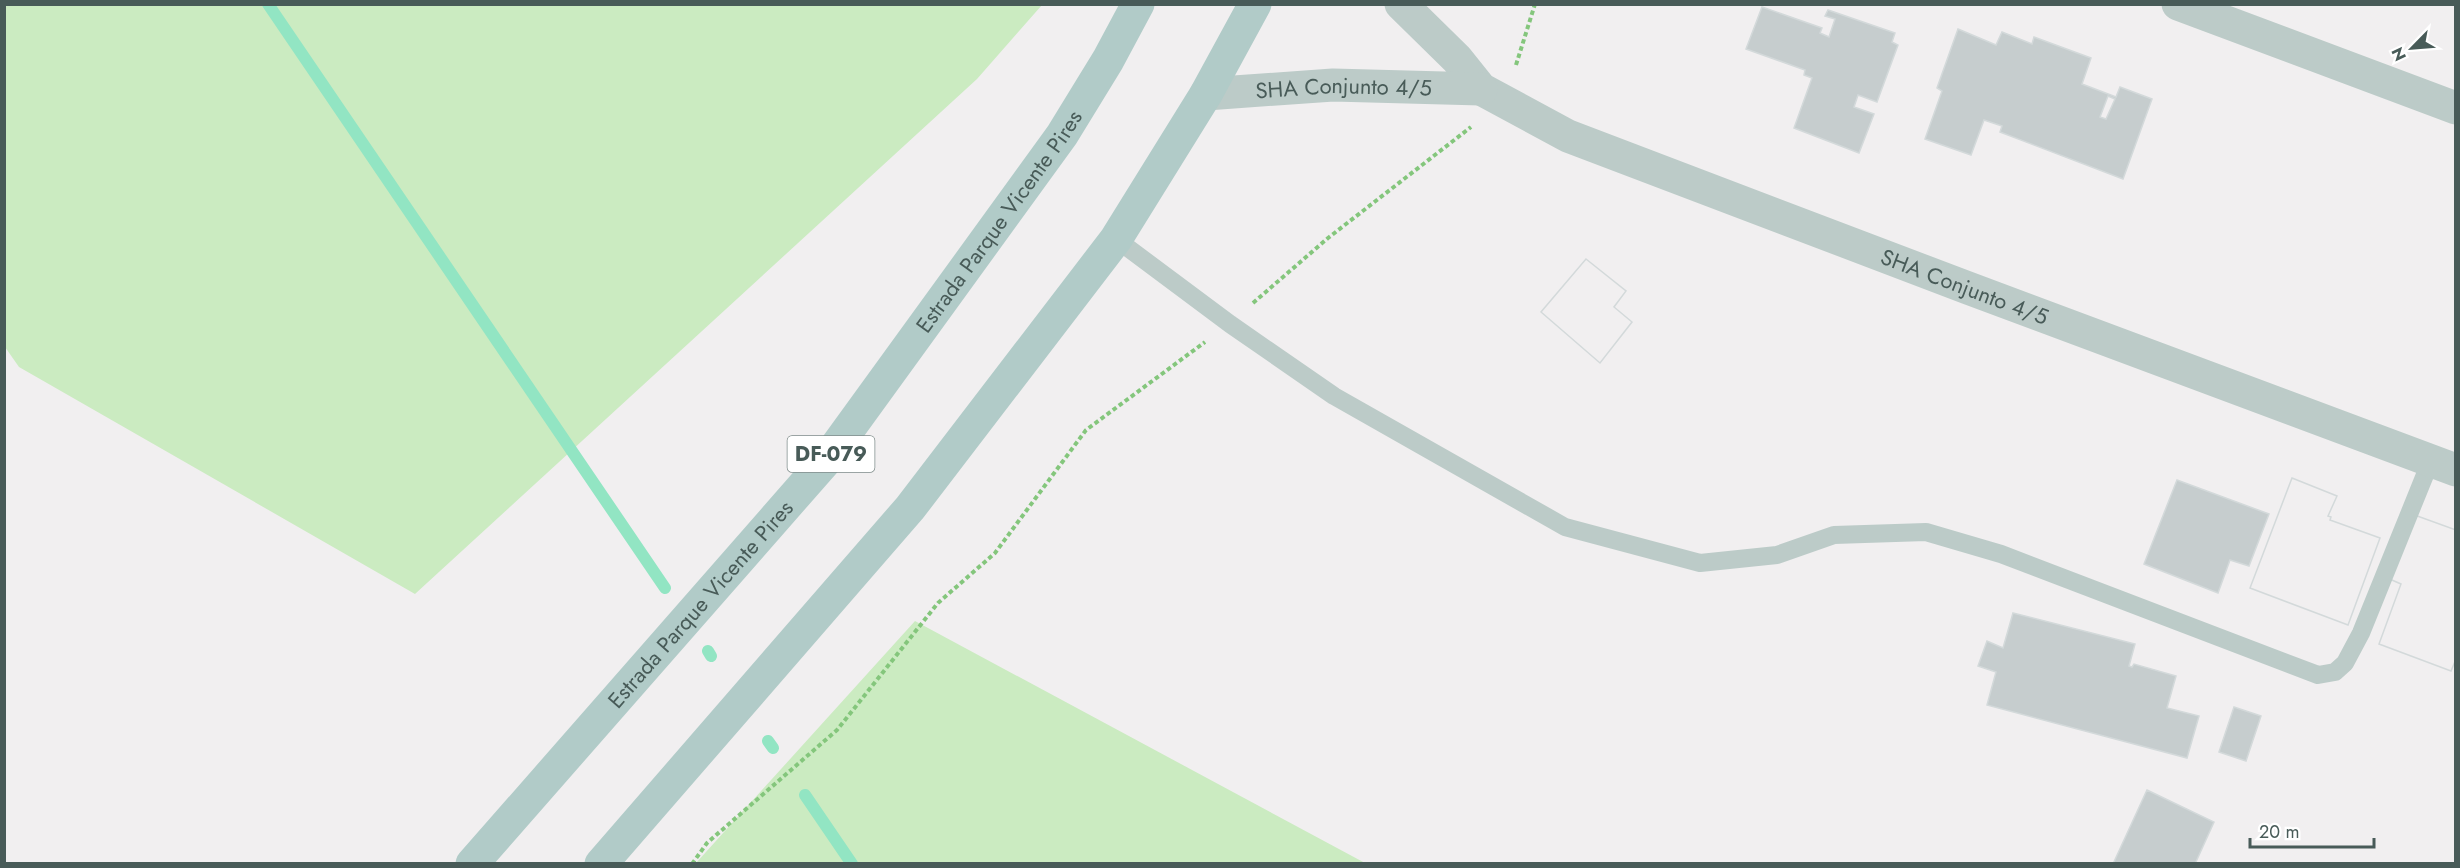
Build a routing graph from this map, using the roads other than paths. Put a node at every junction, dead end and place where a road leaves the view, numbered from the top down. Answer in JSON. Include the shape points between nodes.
{"nodes":[{"id":1,"x":1138,"y":4,"type":"edge"},
{"id":2,"x":1255,"y":4,"type":"edge"},
{"id":3,"x":1401,"y":4,"type":"edge"},
{"id":4,"x":2178,"y":4,"type":"edge"},
{"id":5,"x":1206,"y":94,"type":"junction"},
{"id":6,"x":1492,"y":95,"type":"junction"},
{"id":7,"x":2456,"y":108,"type":"edge"},
{"id":8,"x":1116,"y":239,"type":"junction"},
{"id":9,"x":2443,"y":465,"type":"edge"},
{"id":10,"x":472,"y":864,"type":"edge"},
{"id":11,"x":601,"y":864,"type":"edge"}],
"edges":[{"from":1,"to":10,"type":"main road","name":"Estrada Parque Vicente Pires","number":"DF-079","via":[[1062,135],[827,459]]},
{"from":2,"to":5,"type":"main road"},
{"from":3,"to":6,"type":"street","name":"SHA Conjunto 4/5"},
{"from":4,"to":7,"type":"street"},
{"from":5,"to":6,"type":"street","name":"SHA Conjunto 4/5","via":[[1333,86]]},
{"from":5,"to":8,"type":"main road"},
{"from":6,"to":9,"type":"street","name":"SHA Conjunto 4/5","via":[[1568,136]]},
{"from":8,"to":9,"type":"lane","via":[[1334,396],[1565,527],[1700,563],[1777,555],[1834,535],[1926,532],[2001,554],[2318,675],[2335,672],[2345,663]]},
{"from":8,"to":11,"type":"main road","via":[[910,508]]}]}
